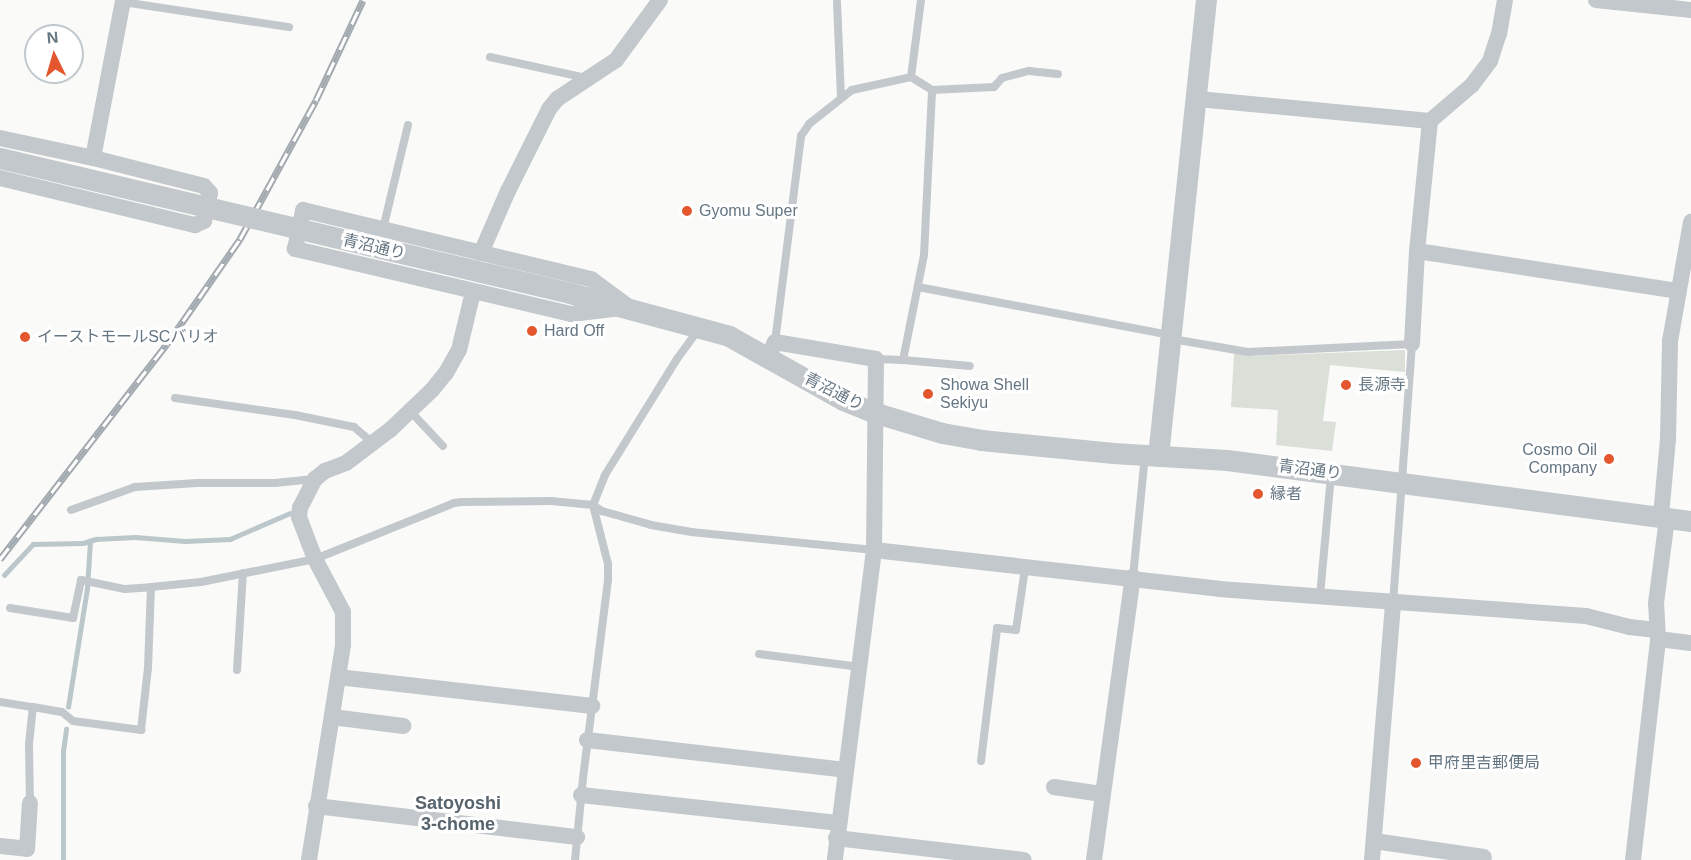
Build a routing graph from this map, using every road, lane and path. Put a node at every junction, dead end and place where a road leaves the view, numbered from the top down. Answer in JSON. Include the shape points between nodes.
{"nodes":[{"id":1,"x":660,"y":0,"type":"edge"},
{"id":2,"x":921,"y":0,"type":"edge"},
{"id":3,"x":1206,"y":0,"type":"edge"},
{"id":4,"x":1504,"y":0,"type":"edge"},
{"id":5,"x":1596,"y":0,"type":"edge"},
{"id":6,"x":123,"y":1,"type":"edge"},
{"id":7,"x":837,"y":2,"type":"dead end"},
{"id":8,"x":1691,"y":10,"type":"edge"},
{"id":9,"x":289,"y":27,"type":"dead end"},
{"id":10,"x":490,"y":57,"type":"dead end"},
{"id":11,"x":1058,"y":74,"type":"dead end"},
{"id":12,"x":911,"y":77,"type":"junction"},
{"id":13,"x":587,"y":79,"type":"junction"},
{"id":14,"x":933,"y":90,"type":"junction"},
{"id":15,"x":841,"y":98,"type":"junction"},
{"id":16,"x":1198,"y":99,"type":"junction"},
{"id":17,"x":1430,"y":121,"type":"junction"},
{"id":18,"x":408,"y":125,"type":"dead end"},
{"id":19,"x":0,"y":138,"type":"edge"},
{"id":20,"x":0,"y":158,"type":"edge"},
{"id":21,"x":93,"y":158,"type":"junction"},
{"id":22,"x":0,"y":178,"type":"edge"},
{"id":23,"x":1691,"y":222,"type":"edge"},
{"id":24,"x":383,"y":229,"type":"junction"},
{"id":25,"x":1417,"y":251,"type":"junction"},
{"id":26,"x":481,"y":253,"type":"junction"},
{"id":27,"x":1688,"y":254,"type":"edge"},
{"id":28,"x":918,"y":287,"type":"junction"},
{"id":29,"x":1679,"y":291,"type":"junction"},
{"id":30,"x":472,"y":292,"type":"junction"},
{"id":31,"x":629,"y":308,"type":"junction"},
{"id":32,"x":701,"y":327,"type":"junction"},
{"id":33,"x":1169,"y":337,"type":"junction"},
{"id":34,"x":1412,"y":344,"type":"junction"},
{"id":35,"x":772,"y":349,"type":"junction"},
{"id":36,"x":876,"y":358,"type":"junction"},
{"id":37,"x":903,"y":360,"type":"junction"},
{"id":38,"x":970,"y":366,"type":"dead end"},
{"id":39,"x":175,"y":398,"type":"dead end"},
{"id":40,"x":410,"y":411,"type":"junction"},
{"id":41,"x":876,"y":413,"type":"junction"},
{"id":42,"x":373,"y":443,"type":"junction"},
{"id":43,"x":443,"y":446,"type":"dead end"},
{"id":44,"x":1152,"y":456,"type":"junction"},
{"id":45,"x":1331,"y":473,"type":"junction"},
{"id":46,"x":315,"y":479,"type":"junction"},
{"id":47,"x":1401,"y":481,"type":"junction"},
{"id":48,"x":593,"y":505,"type":"junction"},
{"id":49,"x":71,"y":510,"type":"dead end"},
{"id":50,"x":1664,"y":517,"type":"junction"},
{"id":51,"x":1691,"y":521,"type":"edge"},
{"id":52,"x":874,"y":550,"type":"junction"},
{"id":53,"x":315,"y":559,"type":"junction"},
{"id":54,"x":1025,"y":568,"type":"junction"},
{"id":55,"x":243,"y":573,"type":"junction"},
{"id":56,"x":1133,"y":577,"type":"junction"},
{"id":57,"x":151,"y":587,"type":"junction"},
{"id":58,"x":1320,"y":596,"type":"junction"},
{"id":59,"x":1394,"y":602,"type":"junction"},
{"id":60,"x":10,"y":608,"type":"dead end"},
{"id":61,"x":1658,"y":635,"type":"junction"},
{"id":62,"x":1691,"y":643,"type":"edge"},
{"id":63,"x":759,"y":654,"type":"dead end"},
{"id":64,"x":860,"y":668,"type":"junction"},
{"id":65,"x":237,"y":670,"type":"dead end"},
{"id":66,"x":338,"y":677,"type":"junction"},
{"id":67,"x":0,"y":702,"type":"edge"},
{"id":68,"x":592,"y":706,"type":"junction"},
{"id":69,"x":33,"y":707,"type":"junction"},
{"id":70,"x":332,"y":717,"type":"junction"},
{"id":71,"x":403,"y":726,"type":"dead end"},
{"id":72,"x":587,"y":740,"type":"junction"},
{"id":73,"x":981,"y":760,"type":"dead end"},
{"id":74,"x":845,"y":770,"type":"junction"},
{"id":75,"x":1054,"y":787,"type":"dead end"},
{"id":76,"x":1102,"y":794,"type":"junction"},
{"id":77,"x":581,"y":795,"type":"junction"},
{"id":78,"x":30,"y":803,"type":"joint"},
{"id":79,"x":316,"y":806,"type":"junction"},
{"id":80,"x":837,"y":830,"type":"junction"},
{"id":81,"x":577,"y":837,"type":"junction"},
{"id":82,"x":1374,"y":841,"type":"junction"},
{"id":83,"x":0,"y":846,"type":"edge"},
{"id":84,"x":1484,"y":857,"type":"dead end"},
{"id":85,"x":309,"y":860,"type":"edge"},
{"id":86,"x":575,"y":860,"type":"edge"},
{"id":87,"x":835,"y":860,"type":"edge"},
{"id":88,"x":1024,"y":860,"type":"edge"},
{"id":89,"x":1094,"y":860,"type":"edge"},
{"id":90,"x":1372,"y":860,"type":"edge"},
{"id":91,"x":1633,"y":860,"type":"edge"}],
"edges":[{"from":1,"to":13,"type":"street","via":[[616,60]]},
{"from":2,"to":12,"type":"lane"},
{"from":3,"to":16,"type":"street"},
{"from":4,"to":17,"type":"street","via":[[1499,34],[1486,68]]},
{"from":5,"to":8,"type":"street"},
{"from":6,"to":9,"type":"lane"},
{"from":6,"to":21,"type":"street"},
{"from":7,"to":15,"type":"lane"},
{"from":10,"to":13,"type":"lane"},
{"from":11,"to":14,"type":"lane","via":[[1029,71],[1002,78],[994,87]]},
{"from":12,"to":14,"type":"lane"},
{"from":12,"to":15,"type":"lane","via":[[862,85]]},
{"from":13,"to":26,"type":"street","via":[[549,109]]},
{"from":14,"to":28,"type":"lane","via":[[924,255]]},
{"from":15,"to":35,"type":"lane","via":[[809,124],[799,141]]},
{"from":16,"to":17,"type":"street"},
{"from":16,"to":33,"type":"street"},
{"from":17,"to":25,"type":"street"},
{"from":18,"to":24,"type":"lane"},
{"from":19,"to":21,"type":"street"},
{"from":20,"to":31,"type":"street","name":"青沼通り","bridge":true},
{"from":21,"to":22,"type":"street","via":[[204,186],[210,193],[204,221],[195,225]]},
{"from":23,"to":27,"type":"street"},
{"from":24,"to":26,"type":"street"},
{"from":24,"to":30,"type":"street","via":[[303,210],[295,249]]},
{"from":25,"to":29,"type":"street"},
{"from":25,"to":34,"type":"street"},
{"from":26,"to":31,"type":"street","via":[[591,279]]},
{"from":27,"to":29,"type":"street"},
{"from":28,"to":33,"type":"lane"},
{"from":28,"to":37,"type":"lane"},
{"from":29,"to":50,"type":"street","via":[[1670,341]]},
{"from":30,"to":31,"type":"street","via":[[572,314]]},
{"from":30,"to":40,"type":"street","via":[[454,362]]},
{"from":31,"to":32,"type":"street","name":"青沼通り"},
{"from":32,"to":35,"type":"street","name":"青沼通り"},
{"from":32,"to":48,"type":"lane","via":[[605,475]]},
{"from":33,"to":34,"type":"lane","via":[[1248,352]]},
{"from":33,"to":44,"type":"street"},
{"from":34,"to":47,"type":"lane"},
{"from":35,"to":36,"type":"street"},
{"from":35,"to":41,"type":"street","name":"青沼通り","via":[[843,400]]},
{"from":36,"to":37,"type":"lane"},
{"from":36,"to":41,"type":"street"},
{"from":37,"to":38,"type":"lane"},
{"from":39,"to":42,"type":"lane","via":[[354,427]]},
{"from":40,"to":42,"type":"street"},
{"from":40,"to":43,"type":"lane"},
{"from":41,"to":44,"type":"street","name":"青沼通り","via":[[981,440]]},
{"from":41,"to":52,"type":"street"},
{"from":42,"to":46,"type":"street"},
{"from":44,"to":45,"type":"street","name":"青沼通り","via":[[1227,460]]},
{"from":44,"to":56,"type":"lane"},
{"from":45,"to":47,"type":"street","name":"青沼通り"},
{"from":45,"to":58,"type":"lane"},
{"from":46,"to":49,"type":"lane","via":[[135,487]]},
{"from":46,"to":53,"type":"street","via":[[299,513]]},
{"from":47,"to":50,"type":"street","name":"青沼通り"},
{"from":47,"to":59,"type":"lane"},
{"from":48,"to":52,"type":"lane","via":[[612,514],[691,532]]},
{"from":48,"to":53,"type":"lane","via":[[551,501],[454,503]]},
{"from":48,"to":68,"type":"lane","via":[[608,564],[608,580]]},
{"from":50,"to":51,"type":"street","name":"青沼通り"},
{"from":50,"to":61,"type":"street","via":[[1656,603]]},
{"from":52,"to":54,"type":"street"},
{"from":52,"to":64,"type":"street"},
{"from":53,"to":55,"type":"lane"},
{"from":53,"to":66,"type":"street","via":[[343,612]]},
{"from":54,"to":56,"type":"street"},
{"from":54,"to":73,"type":"lane","via":[[1016,630],[997,628]]},
{"from":55,"to":57,"type":"lane"},
{"from":55,"to":65,"type":"lane"},
{"from":56,"to":58,"type":"street","via":[[1219,589]]},
{"from":56,"to":76,"type":"street"},
{"from":57,"to":60,"type":"lane","via":[[125,589],[81,579],[74,618]]},
{"from":57,"to":69,"type":"lane","via":[[141,730],[73,721],[62,712]]},
{"from":58,"to":59,"type":"street"},
{"from":59,"to":61,"type":"street","via":[[1586,616]]},
{"from":59,"to":82,"type":"street"},
{"from":61,"to":62,"type":"street"},
{"from":61,"to":91,"type":"street"},
{"from":63,"to":64,"type":"lane"},
{"from":64,"to":74,"type":"street"},
{"from":66,"to":68,"type":"street"},
{"from":66,"to":70,"type":"street"},
{"from":67,"to":69,"type":"lane"},
{"from":68,"to":72,"type":"lane"},
{"from":69,"to":78,"type":"lane"},
{"from":70,"to":71,"type":"street"},
{"from":70,"to":79,"type":"street"},
{"from":72,"to":74,"type":"street"},
{"from":72,"to":77,"type":"lane"},
{"from":74,"to":80,"type":"street"},
{"from":75,"to":76,"type":"street"},
{"from":76,"to":89,"type":"street"},
{"from":77,"to":80,"type":"street"},
{"from":77,"to":81,"type":"lane"},
{"from":78,"to":83,"type":"street","via":[[27,849]]},
{"from":79,"to":81,"type":"street"},
{"from":79,"to":85,"type":"street"},
{"from":80,"to":87,"type":"street"},
{"from":80,"to":88,"type":"street"},
{"from":81,"to":86,"type":"lane"},
{"from":82,"to":84,"type":"street"},
{"from":82,"to":90,"type":"street"}]}
